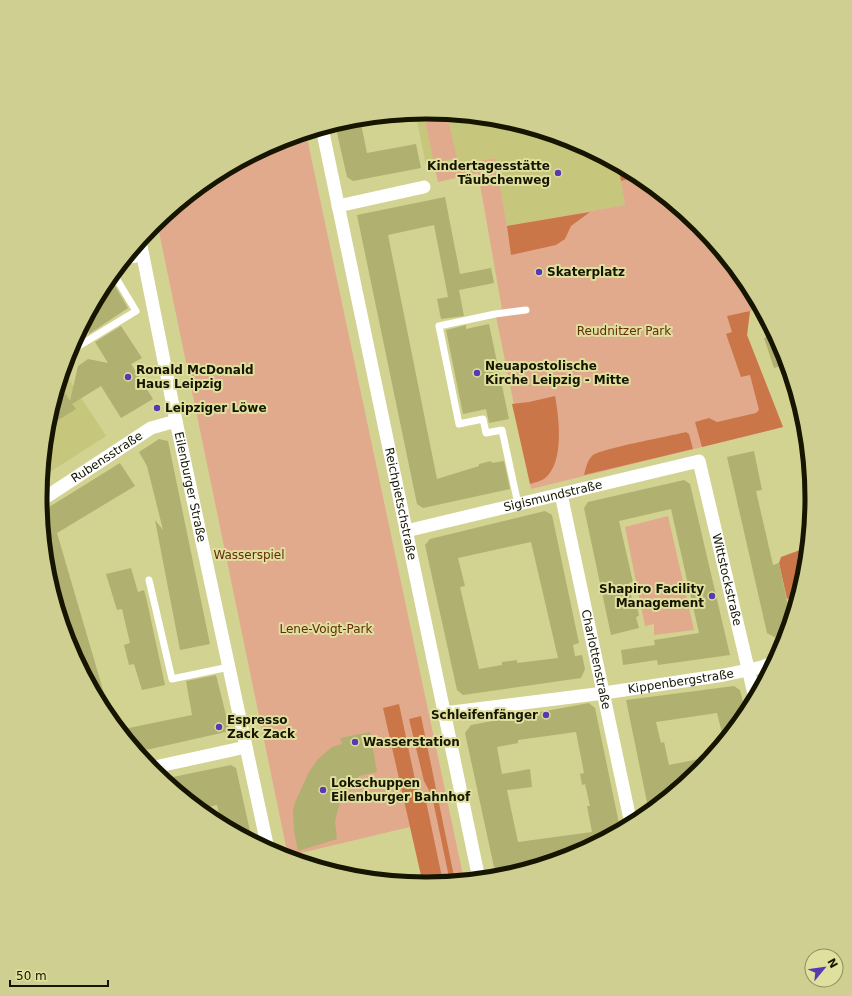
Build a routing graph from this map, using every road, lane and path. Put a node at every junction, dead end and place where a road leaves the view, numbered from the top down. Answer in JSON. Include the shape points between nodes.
{"nodes":[{"id":1,"x":323,"y":133,"type":"edge"},
{"id":2,"x":424,"y":187,"type":"dead end"},
{"id":3,"x":338,"y":206,"type":"junction"},
{"id":4,"x":141,"y":248,"type":"edge"},
{"id":5,"x":143,"y":258,"type":"junction"},
{"id":6,"x":131,"y":260,"type":"edge"},
{"id":7,"x":117,"y":279,"type":"edge"},
{"id":8,"x":526,"y":310,"type":"dead end"},
{"id":9,"x":79,"y":346,"type":"edge"},
{"id":10,"x":176,"y":421,"type":"junction"},
{"id":11,"x":699,"y":460,"type":"joint"},
{"id":12,"x":561,"y":494,"type":"junction"},
{"id":13,"x":47,"y":496,"type":"edge"},
{"id":14,"x":518,"y":504,"type":"junction"},
{"id":15,"x":406,"y":531,"type":"junction"},
{"id":16,"x":149,"y":580,"type":"dead end"},
{"id":17,"x":766,"y":665,"type":"edge"},
{"id":18,"x":229,"y":667,"type":"junction"},
{"id":19,"x":748,"y":668,"type":"junction"},
{"id":20,"x":753,"y":690,"type":"edge"},
{"id":21,"x":604,"y":693,"type":"junction"},
{"id":22,"x":444,"y":713,"type":"junction"},
{"id":23,"x":246,"y":747,"type":"junction"},
{"id":24,"x":158,"y":766,"type":"edge"},
{"id":25,"x":630,"y":817,"type":"edge"},
{"id":26,"x":266,"y":842,"type":"edge"},
{"id":27,"x":478,"y":874,"type":"edge"}],
"edges":[{"from":1,"to":3,"type":"street","name":"Reichpietschstraße"},
{"from":2,"to":3,"type":"street"},
{"from":3,"to":15,"type":"street","name":"Reichpietschstraße"},
{"from":4,"to":5,"type":"street","name":"Eilenburger Straße"},
{"from":5,"to":6,"type":"lane"},
{"from":5,"to":10,"type":"street","name":"Eilenburger Straße"},
{"from":7,"to":9,"type":"lane","via":[[136,311]]},
{"from":8,"to":14,"type":"lane","via":[[439,326],[459,424],[484,419],[486,433],[502,430]]},
{"from":10,"to":13,"type":"street","name":"Rubensstraße","via":[[151,428]]},
{"from":10,"to":18,"type":"street","name":"Eilenburger Straße"},
{"from":11,"to":12,"type":"street","name":"Sigismundstraße"},
{"from":11,"to":19,"type":"street","name":"Wittstockstraße"},
{"from":12,"to":14,"type":"street","name":"Sigismundstraße"},
{"from":12,"to":21,"type":"street","name":"Charlottenstraße"},
{"from":14,"to":15,"type":"street","name":"Sigismundstraße"},
{"from":15,"to":22,"type":"street","name":"Reichpietschstraße"},
{"from":16,"to":18,"type":"lane","via":[[172,679]]},
{"from":17,"to":19,"type":"street","name":"Kippenbergstraße"},
{"from":18,"to":23,"type":"street","name":"Eilenburger Straße"},
{"from":19,"to":20,"type":"street","name":"Wittstockstraße"},
{"from":19,"to":21,"type":"street","name":"Kippenbergstraße","via":[[737,673]]},
{"from":21,"to":22,"type":"street","name":"Kippenbergstraße"},
{"from":21,"to":25,"type":"street","name":"Charlottenstraße"},
{"from":22,"to":27,"type":"street","name":"Reichpietschstraße"},
{"from":23,"to":24,"type":"street"},
{"from":23,"to":26,"type":"street","name":"Eilenburger Straße"}]}
